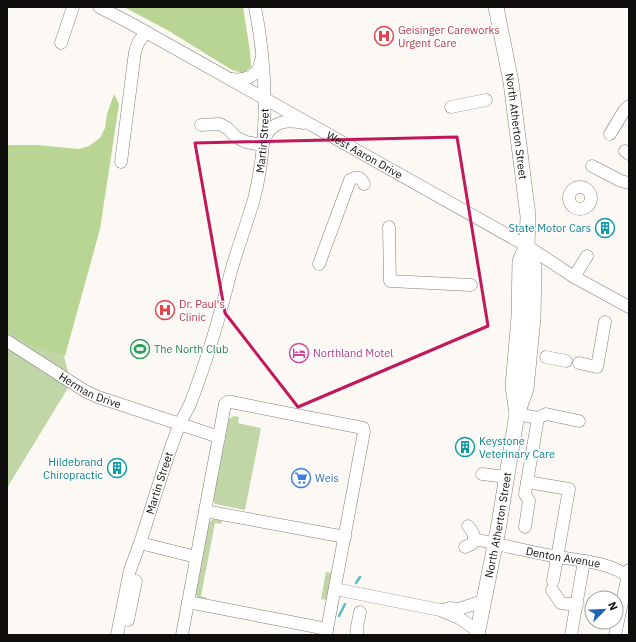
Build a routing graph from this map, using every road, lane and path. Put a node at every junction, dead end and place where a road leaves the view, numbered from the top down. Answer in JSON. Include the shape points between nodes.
{"nodes":[{"id":1,"x":73,"y":7,"type":"edge"},
{"id":2,"x":99,"y":7,"type":"edge"},
{"id":3,"x":255,"y":7,"type":"edge"},
{"id":4,"x":496,"y":7,"type":"edge"},
{"id":5,"x":146,"y":32,"type":"junction"},
{"id":6,"x":61,"y":43,"type":"dead end"},
{"id":7,"x":262,"y":56,"type":"junction"},
{"id":8,"x":229,"y":79,"type":"junction"},
{"id":9,"x":265,"y":100,"type":"junction"},
{"id":10,"x":486,"y":100,"type":"dead end"},
{"id":11,"x":629,"y":106,"type":"edge"},
{"id":12,"x":451,"y":107,"type":"dead end"},
{"id":13,"x":201,"y":125,"type":"dead end"},
{"id":14,"x":310,"y":125,"type":"junction"},
{"id":15,"x":610,"y":134,"type":"dead end"},
{"id":16,"x":262,"y":145,"type":"junction"},
{"id":17,"x":121,"y":162,"type":"dead end"},
{"id":18,"x":592,"y":166,"type":"dead end"},
{"id":19,"x":629,"y":183,"type":"edge"},
{"id":20,"x":364,"y":184,"type":"dead end"},
{"id":21,"x":389,"y":227,"type":"dead end"},
{"id":22,"x":527,"y":246,"type":"junction"},
{"id":23,"x":587,"y":256,"type":"dead end"},
{"id":24,"x":319,"y":264,"type":"dead end"},
{"id":25,"x":574,"y":277,"type":"junction"},
{"id":26,"x":471,"y":285,"type":"dead end"},
{"id":27,"x":629,"y":307,"type":"edge"},
{"id":28,"x":605,"y":322,"type":"dead end"},
{"id":29,"x":7,"y":341,"type":"edge"},
{"id":30,"x":546,"y":357,"type":"dead end"},
{"id":31,"x":566,"y":361,"type":"dead end"},
{"id":32,"x":579,"y":363,"type":"dead end"},
{"id":33,"x":517,"y":414,"type":"junction"},
{"id":34,"x":538,"y":418,"type":"junction"},
{"id":35,"x":579,"y":420,"type":"dead end"},
{"id":36,"x":180,"y":424,"type":"junction"},
{"id":37,"x":219,"y":437,"type":"junction"},
{"id":38,"x":482,"y":474,"type":"dead end"},
{"id":39,"x":528,"y":482,"type":"junction"},
{"id":40,"x":506,"y":483,"type":"junction"},
{"id":41,"x":525,"y":494,"type":"junction"},
{"id":42,"x":205,"y":510,"type":"junction"},
{"id":43,"x":468,"y":526,"type":"dead end"},
{"id":44,"x":525,"y":526,"type":"dead end"},
{"id":45,"x":345,"y":537,"type":"junction"},
{"id":46,"x":474,"y":538,"type":"junction"},
{"id":47,"x":140,"y":543,"type":"junction"},
{"id":48,"x":495,"y":543,"type":"junction"},
{"id":49,"x":465,"y":547,"type":"dead end"},
{"id":50,"x":196,"y":557,"type":"junction"},
{"id":51,"x":557,"y":557,"type":"junction"},
{"id":52,"x":584,"y":561,"type":"junction"},
{"id":53,"x":628,"y":574,"type":"edge"},
{"id":54,"x":335,"y":589,"type":"junction"},
{"id":55,"x":483,"y":601,"type":"junction"},
{"id":56,"x":188,"y":602,"type":"junction"},
{"id":57,"x":577,"y":605,"type":"junction"},
{"id":58,"x":440,"y":610,"type":"junction"},
{"id":59,"x":360,"y":612,"type":"dead end"},
{"id":60,"x":327,"y":632,"type":"edge"},
{"id":61,"x":477,"y":633,"type":"edge"},
{"id":62,"x":117,"y":635,"type":"edge"},
{"id":63,"x":125,"y":635,"type":"edge"},
{"id":64,"x":182,"y":635,"type":"edge"},
{"id":65,"x":358,"y":635,"type":"edge"},
{"id":66,"x":572,"y":635,"type":"edge"},
{"id":67,"x":615,"y":635,"type":"edge"}],
"edges":[{"from":1,"to":6,"type":"street"},
{"from":2,"to":5,"type":"street","name":"West Aaron Drive"},
{"from":3,"to":7,"type":"street","name":"Martin Street"},
{"from":4,"to":22,"type":"main road","name":"North Atherton Street","via":[[518,134],[528,216]]},
{"from":5,"to":8,"type":"street","name":"West Aaron Drive"},
{"from":5,"to":17,"type":"street","via":[[135,52]]},
{"from":7,"to":8,"type":"street","via":[[258,70],[250,77],[241,80]]},
{"from":7,"to":9,"type":"street","name":"Martin Street"},
{"from":8,"to":9,"type":"street","name":"West Aaron Drive"},
{"from":9,"to":14,"type":"street","name":"West Aaron Drive"},
{"from":9,"to":16,"type":"street","name":"Martin Street"},
{"from":10,"to":12,"type":"street"},
{"from":11,"to":15,"type":"street"},
{"from":13,"to":16,"type":"street","via":[[220,124],[236,138]]},
{"from":14,"to":16,"type":"street","via":[[295,121],[276,124],[266,135]]},
{"from":14,"to":22,"type":"street","name":"West Aaron Drive"},
{"from":16,"to":36,"type":"street","name":"Martin Street","via":[[254,198],[231,271],[214,305],[183,399]]},
{"from":18,"to":19,"type":"street"},
{"from":20,"to":24,"type":"street","via":[[358,177],[350,180]]},
{"from":21,"to":26,"type":"street","via":[[390,280]]},
{"from":22,"to":25,"type":"street","name":"West Aaron Drive"},
{"from":22,"to":33,"type":"main road","name":"North Atherton Street","via":[[534,267],[533,318],[526,390]]},
{"from":23,"to":25,"type":"street"},
{"from":25,"to":27,"type":"street","name":"West Aaron Drive"},
{"from":28,"to":32,"type":"street","via":[[597,366]]},
{"from":29,"to":36,"type":"street","name":"Herman Drive","via":[[85,391]]},
{"from":30,"to":31,"type":"street"},
{"from":33,"to":34,"type":"street"},
{"from":33,"to":40,"type":"main road","name":"North Atherton Street"},
{"from":34,"to":35,"type":"street","via":[[546,414]]},
{"from":34,"to":39,"type":"street"},
{"from":36,"to":37,"type":"street","name":"Herman Drive"},
{"from":36,"to":47,"type":"street","name":"Martin Street"},
{"from":37,"to":42,"type":"street"},
{"from":37,"to":45,"type":"street","via":[[225,404],[229,402],[363,428]]},
{"from":38,"to":40,"type":"street"},
{"from":39,"to":41,"type":"street"},
{"from":39,"to":51,"type":"street","via":[[569,489]]},
{"from":40,"to":41,"type":"street"},
{"from":40,"to":48,"type":"main road","name":"North Atherton Street"},
{"from":41,"to":44,"type":"street","via":[[529,501]]},
{"from":42,"to":45,"type":"street"},
{"from":42,"to":50,"type":"street"},
{"from":43,"to":46,"type":"street"},
{"from":45,"to":54,"type":"street"},
{"from":46,"to":48,"type":"street","name":"Denton Avenue"},
{"from":46,"to":49,"type":"street","via":[[472,544]]},
{"from":47,"to":50,"type":"street"},
{"from":47,"to":62,"type":"street","name":"Martin Street","via":[[130,570]]},
{"from":47,"to":63,"type":"street","name":"Martin Street","via":[[138,571]]},
{"from":48,"to":51,"type":"street","name":"Denton Avenue"},
{"from":48,"to":55,"type":"main road","name":"North Atherton Street"},
{"from":50,"to":56,"type":"street"},
{"from":51,"to":52,"type":"street","name":"Denton Avenue"},
{"from":51,"to":57,"type":"street","via":[[553,585],[561,603]]},
{"from":52,"to":53,"type":"street","name":"Denton Avenue"},
{"from":52,"to":57,"type":"street"},
{"from":53,"to":67,"type":"street"},
{"from":54,"to":58,"type":"street"},
{"from":54,"to":60,"type":"street"},
{"from":55,"to":58,"type":"street","via":[[459,609]]},
{"from":55,"to":61,"type":"main road","name":"North Atherton Street"},
{"from":56,"to":60,"type":"street"},
{"from":56,"to":64,"type":"street"},
{"from":57,"to":66,"type":"street"},
{"from":58,"to":61,"type":"street","via":[[459,618]]},
{"from":59,"to":65,"type":"street"}]}
